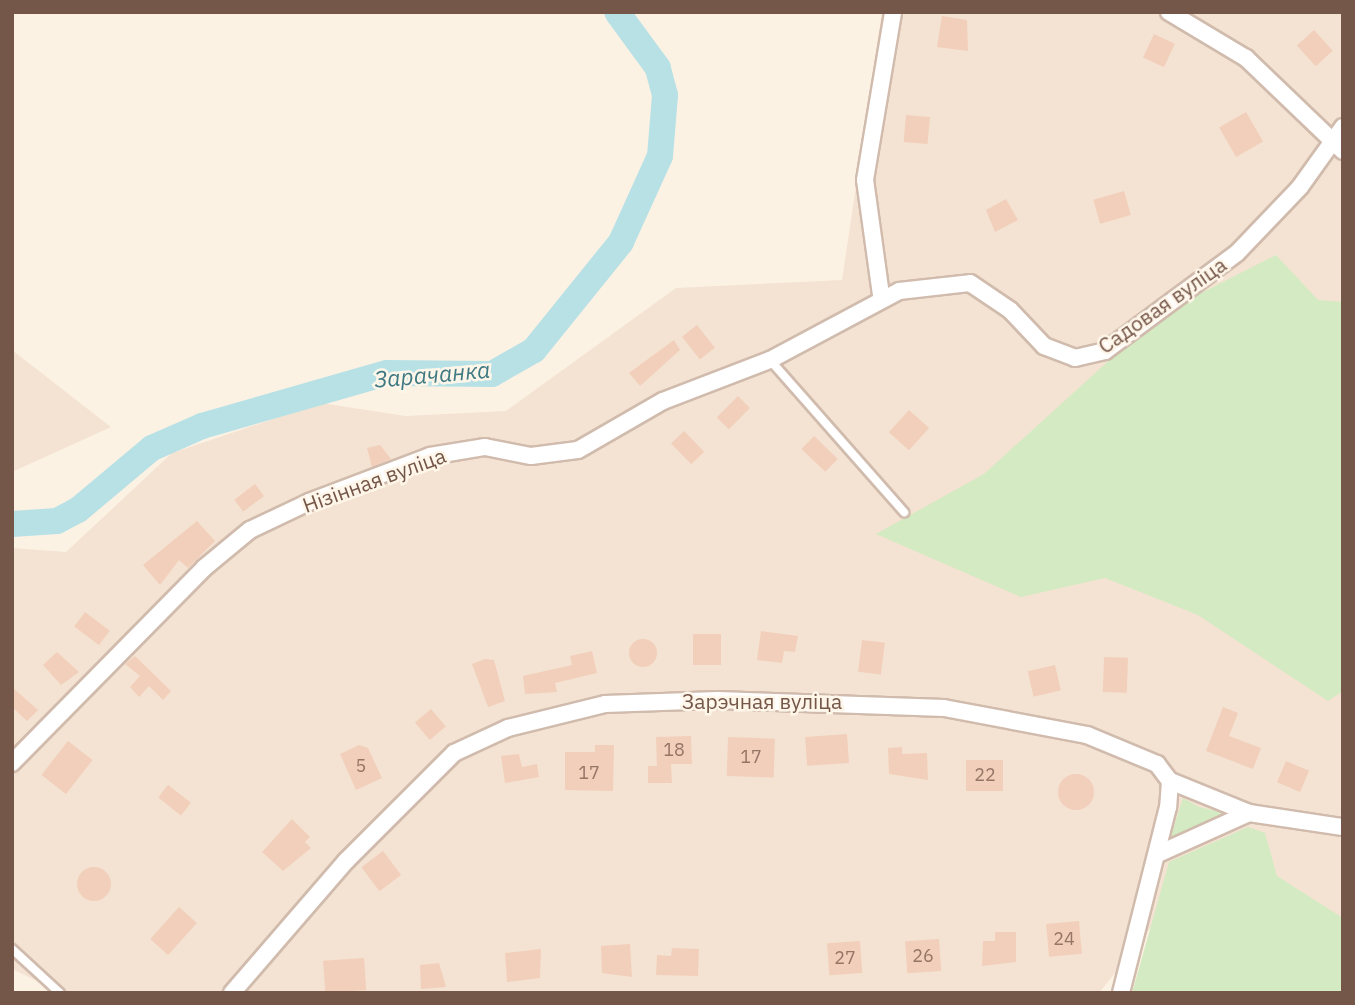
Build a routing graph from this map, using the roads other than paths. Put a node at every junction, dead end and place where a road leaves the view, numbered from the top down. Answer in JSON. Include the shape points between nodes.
{"nodes":[{"id":1,"x":893,"y":12,"type":"edge"},
{"id":2,"x":1169,"y":12,"type":"edge"},
{"id":3,"x":1339,"y":139,"type":"edge"},
{"id":4,"x":881,"y":295,"type":"junction"},
{"id":5,"x":770,"y":360,"type":"junction"},
{"id":6,"x":904,"y":512,"type":"dead end"},
{"id":7,"x":12,"y":764,"type":"edge"},
{"id":8,"x":1170,"y":780,"type":"junction"},
{"id":9,"x":1249,"y":813,"type":"junction"},
{"id":10,"x":1343,"y":827,"type":"edge"},
{"id":11,"x":1158,"y":854,"type":"junction"},
{"id":12,"x":12,"y":949,"type":"edge"},
{"id":13,"x":60,"y":993,"type":"edge"},
{"id":14,"x":232,"y":993,"type":"edge"},
{"id":15,"x":1121,"y":993,"type":"edge"}],
"edges":[{"from":1,"to":4,"type":"street","via":[[865,180]]},
{"from":2,"to":3,"type":"street","name":"Садовая вуліца","via":[[1246,58]]},
{"from":3,"to":4,"type":"street","name":"Садовая вуліца","via":[[1237,253],[1105,351],[1075,358],[1044,346],[1010,310],[970,283]]},
{"from":4,"to":5,"type":"street","name":"Нізінная вуліца"},
{"from":5,"to":6,"type":"lane"},
{"from":5,"to":7,"type":"street","name":"Нізінная вуліца","via":[[705,381],[578,450],[531,456],[485,447],[430,456],[250,530],[75,695]]},
{"from":8,"to":9,"type":"street","name":"Зарэчная вуліца"},
{"from":8,"to":11,"type":"street"},
{"from":8,"to":14,"type":"street","name":"Зарэчная вуліца","via":[[1137,752],[1087,735],[944,708],[665,700],[547,717],[454,753],[346,861]]},
{"from":9,"to":10,"type":"street","name":"Зарэчная вуліца"},
{"from":9,"to":11,"type":"street"},
{"from":11,"to":15,"type":"street"},
{"from":12,"to":13,"type":"lane"}]}
